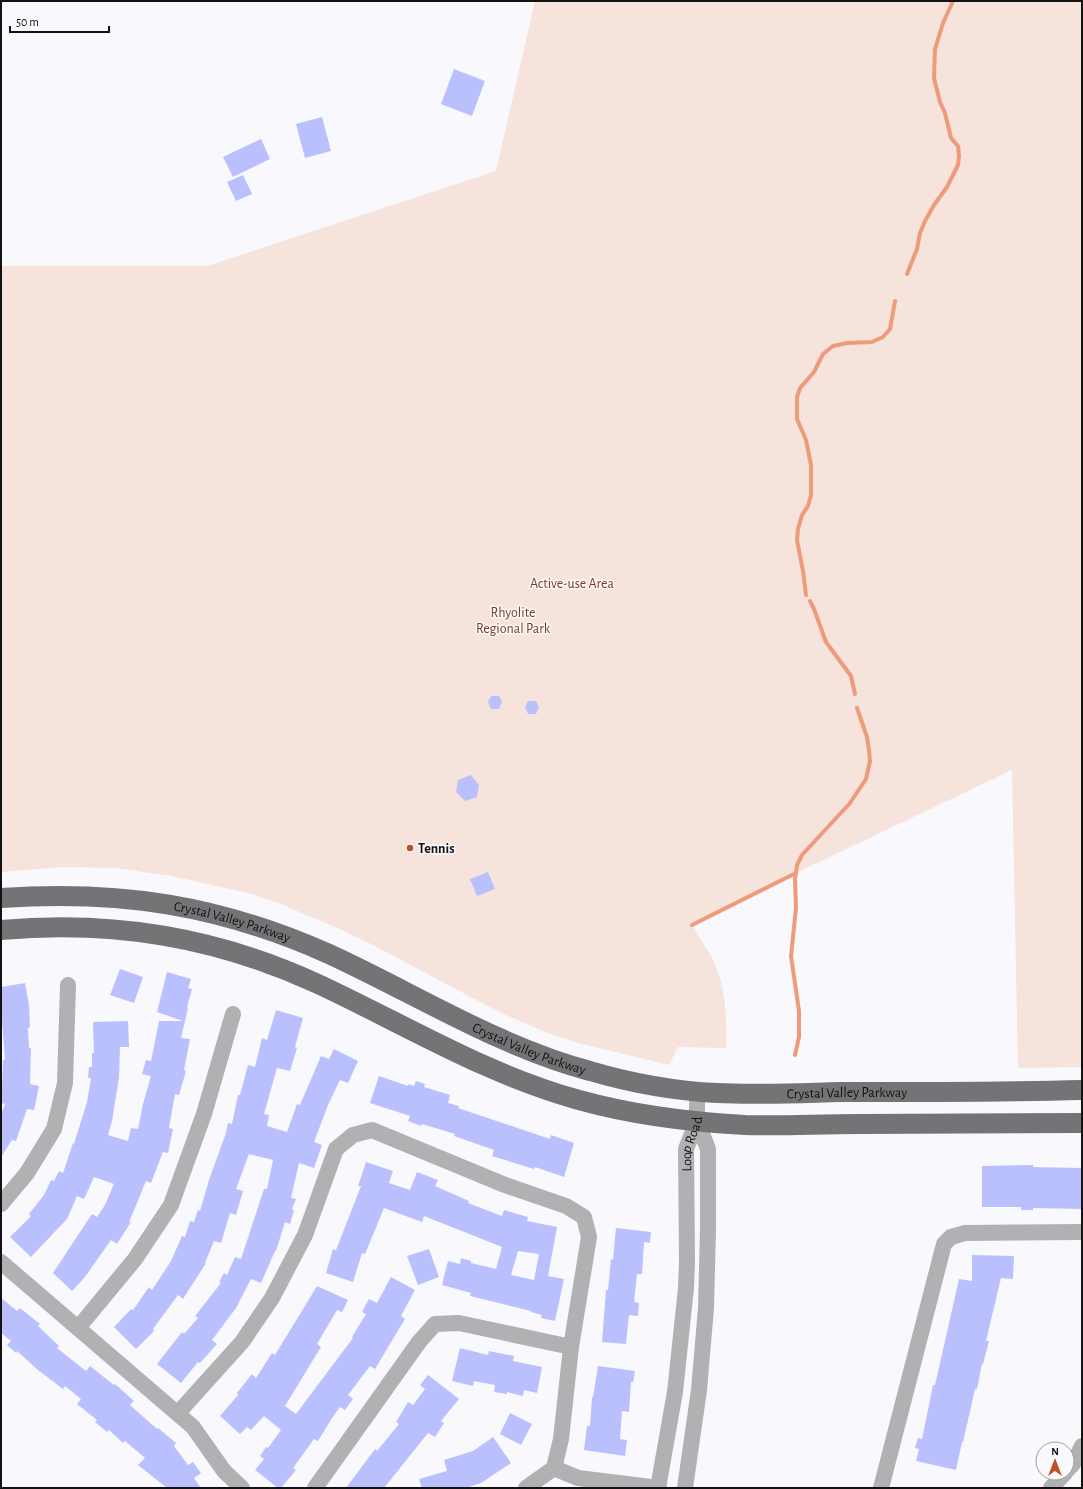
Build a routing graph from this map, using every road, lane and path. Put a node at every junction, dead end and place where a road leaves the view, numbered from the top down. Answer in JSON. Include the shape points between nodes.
{"nodes":[{"id":1,"x":1,"y":898,"type":"edge"},
{"id":2,"x":1,"y":930,"type":"edge"},
{"id":3,"x":68,"y":985,"type":"dead end"},
{"id":4,"x":233,"y":1014,"type":"dead end"},
{"id":5,"x":1082,"y":1090,"type":"edge"},
{"id":6,"x":697,"y":1091,"type":"junction"},
{"id":7,"x":697,"y":1121,"type":"junction"},
{"id":8,"x":1082,"y":1123,"type":"edge"},
{"id":9,"x":1,"y":1204,"type":"edge"},
{"id":10,"x":1082,"y":1232,"type":"edge"},
{"id":11,"x":1,"y":1262,"type":"edge"},
{"id":12,"x":78,"y":1328,"type":"junction"},
{"id":13,"x":571,"y":1347,"type":"junction"},
{"id":14,"x":178,"y":1413,"type":"junction"},
{"id":15,"x":1082,"y":1446,"type":"edge"},
{"id":16,"x":1075,"y":1460,"type":"edge"},
{"id":17,"x":554,"y":1468,"type":"junction"},
{"id":18,"x":242,"y":1488,"type":"edge"},
{"id":19,"x":315,"y":1488,"type":"edge"},
{"id":20,"x":526,"y":1488,"type":"edge"},
{"id":21,"x":658,"y":1488,"type":"edge"},
{"id":22,"x":686,"y":1488,"type":"edge"},
{"id":23,"x":881,"y":1488,"type":"edge"}],
"edges":[{"from":1,"to":6,"type":"main road","name":"Crystal Valley Parkway","via":[[55,895],[121,898],[194,908],[227,916],[263,927],[331,955],[479,1029],[534,1052],[592,1072],[654,1086]]},
{"from":2,"to":7,"type":"main road","name":"Crystal Valley Parkway","via":[[56,927],[118,929],[158,934],[219,947],[253,957],[317,984],[483,1064],[545,1090],[614,1109]]},
{"from":3,"to":9,"type":"street","via":[[65,1082],[54,1129],[27,1173]]},
{"from":4,"to":12,"type":"street","via":[[204,1114],[171,1205],[135,1259]]},
{"from":5,"to":6,"type":"main road","name":"Crystal Valley Parkway","via":[[719,1093]]},
{"from":6,"to":7,"type":"street"},
{"from":7,"to":8,"type":"main road","name":"Crystal Valley Parkway","via":[[747,1125]]},
{"from":7,"to":21,"type":"street","name":"Loop Road","via":[[686,1149],[686,1288],[675,1392]]},
{"from":7,"to":22,"type":"street","name":"Loop Road","via":[[708,1149],[706,1308],[699,1390]]},
{"from":10,"to":23,"type":"street","via":[[965,1233],[951,1237],[944,1244]]},
{"from":11,"to":12,"type":"street"},
{"from":12,"to":14,"type":"street"},
{"from":13,"to":14,"type":"street","via":[[589,1237],[584,1216],[566,1206],[505,1185],[372,1130],[353,1135],[336,1149],[305,1235],[272,1298],[242,1342]]},
{"from":13,"to":17,"type":"street","via":[[561,1439]]},
{"from":13,"to":19,"type":"street","via":[[459,1323],[434,1324]]},
{"from":14,"to":18,"type":"street","via":[[193,1427],[224,1471]]},
{"from":15,"to":16,"type":"street"},
{"from":17,"to":20,"type":"street"},
{"from":17,"to":21,"type":"street","via":[[578,1478]]}]}
